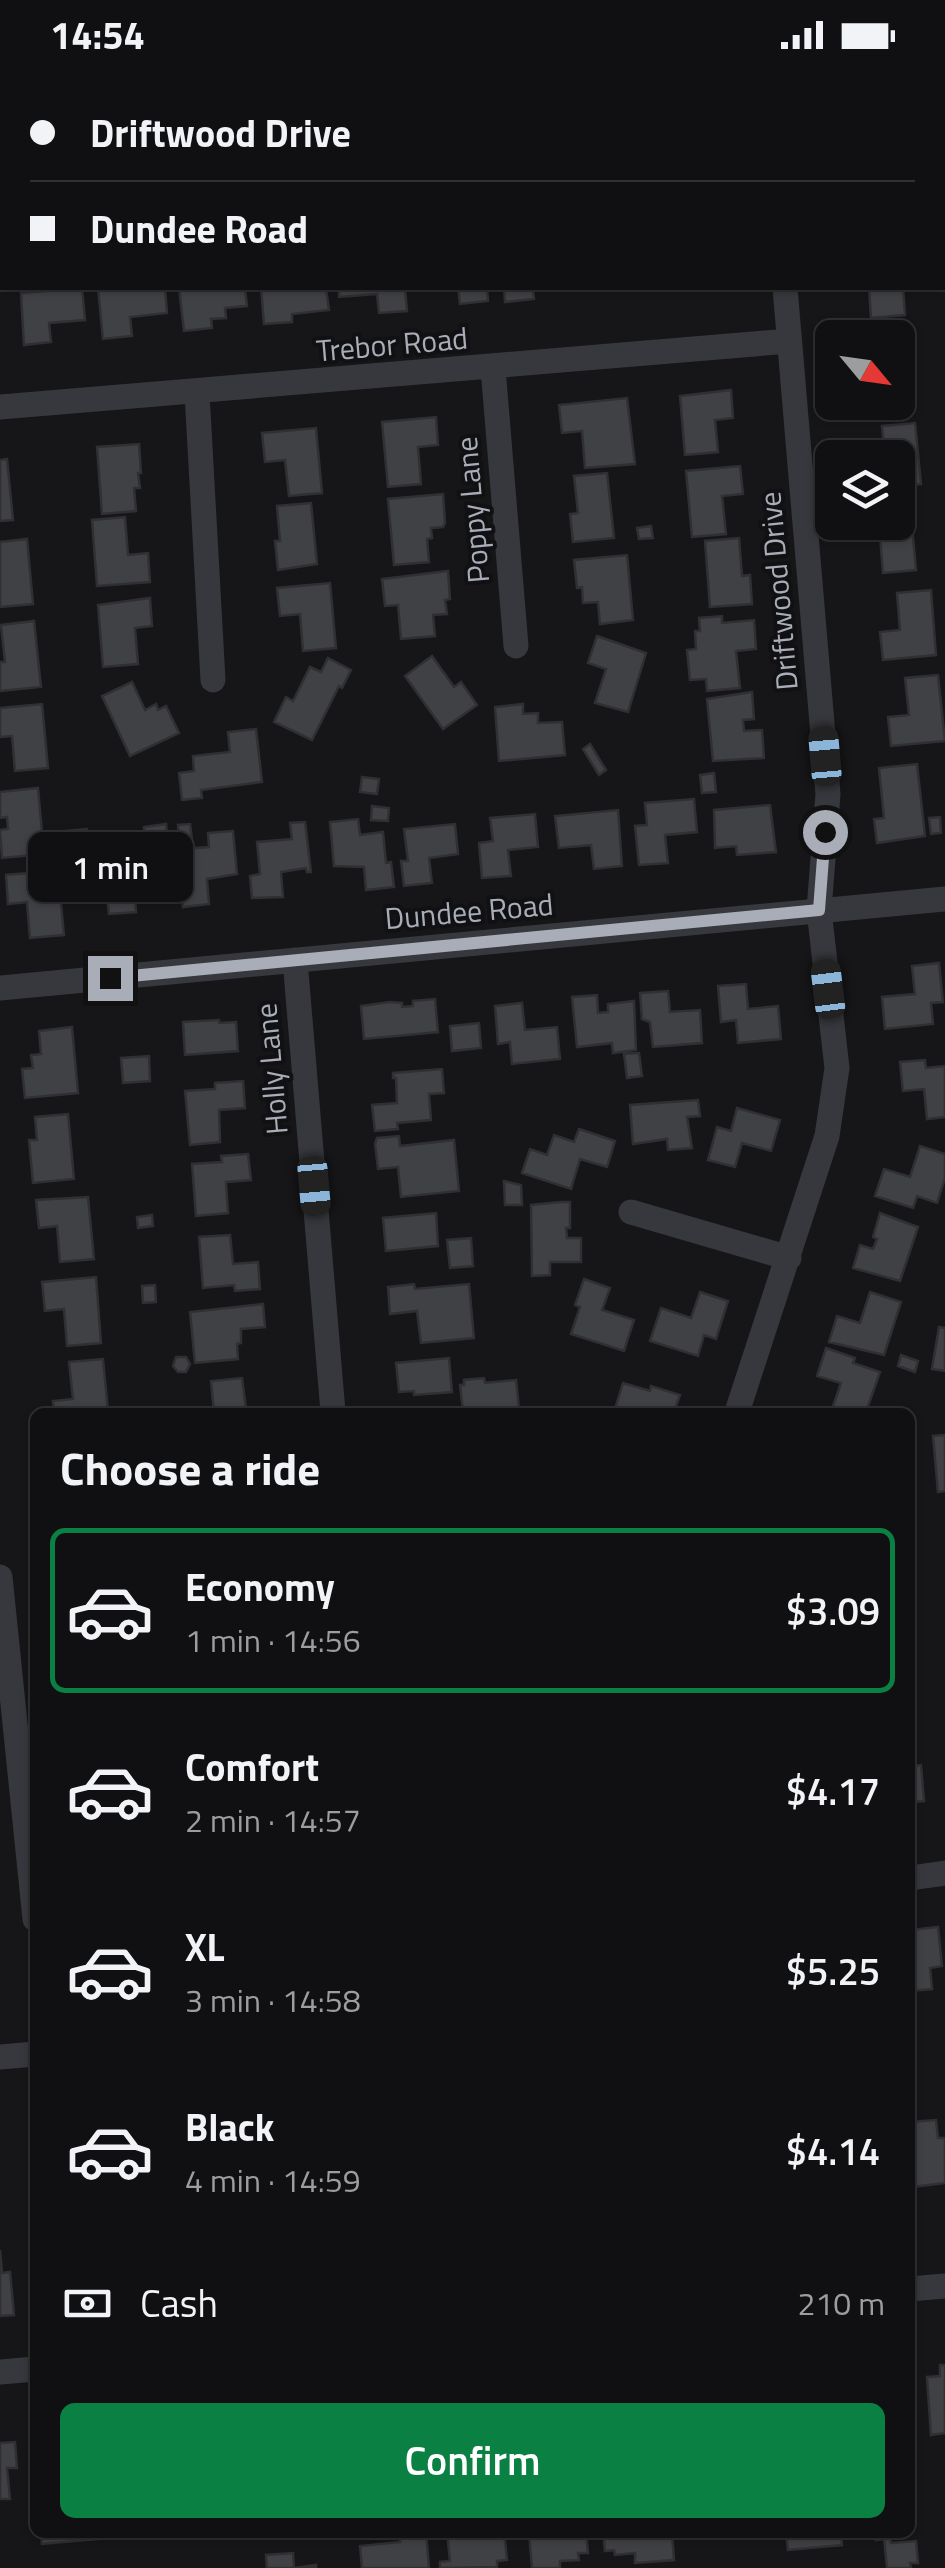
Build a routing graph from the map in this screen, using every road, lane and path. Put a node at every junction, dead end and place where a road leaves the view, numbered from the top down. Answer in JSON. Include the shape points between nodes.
{"nodes":[{"id":1,"x":785,"y":290,"type":"edge"},
{"id":2,"x":789,"y":341,"type":"junction"},
{"id":3,"x":493,"y":368,"type":"junction"},
{"id":4,"x":197,"y":393,"type":"junction"},
{"id":5,"x":0,"y":407,"type":"edge"},
{"id":6,"x":516,"y":646,"type":"dead end"},
{"id":7,"x":213,"y":680,"type":"dead end"},
{"id":8,"x":945,"y":898,"type":"edge"},
{"id":9,"x":819,"y":910,"type":"junction"},
{"id":10,"x":295,"y":960,"type":"junction"},
{"id":11,"x":0,"y":988,"type":"edge"},
{"id":12,"x":632,"y":1212,"type":"dead end"},
{"id":13,"x":789,"y":1258,"type":"junction"},
{"id":14,"x":333,"y":1408,"type":"edge"},
{"id":15,"x":738,"y":1408,"type":"edge"},
{"id":16,"x":0,"y":1577,"type":"edge"},
{"id":17,"x":30,"y":1870,"type":"edge"},
{"id":18,"x":945,"y":1873,"type":"edge"},
{"id":19,"x":915,"y":1877,"type":"edge"},
{"id":20,"x":30,"y":2055,"type":"edge"},
{"id":21,"x":0,"y":2058,"type":"edge"},
{"id":22,"x":945,"y":2286,"type":"edge"},
{"id":23,"x":915,"y":2289,"type":"edge"},
{"id":24,"x":30,"y":2369,"type":"edge"},
{"id":25,"x":0,"y":2372,"type":"edge"}],
"edges":[{"from":1,"to":2,"type":"street","name":"Driftwood Drive"},
{"from":2,"to":3,"type":"street","name":"Trebor Road"},
{"from":2,"to":9,"type":"street","name":"Driftwood Drive","via":[[828,794]]},
{"from":3,"to":4,"type":"street","name":"Trebor Road"},
{"from":3,"to":6,"type":"street","name":"Poppy Lane"},
{"from":4,"to":5,"type":"street","name":"Trebor Road"},
{"from":4,"to":7,"type":"street"},
{"from":8,"to":9,"type":"street","name":"Dundee Road"},
{"from":9,"to":10,"type":"street","name":"Dundee Road"},
{"from":9,"to":13,"type":"street","name":"Driftwood Drive","via":[[837,1068],[827,1136]]},
{"from":10,"to":11,"type":"street","name":"Dundee Road"},
{"from":10,"to":14,"type":"street","name":"Holly Lane"},
{"from":12,"to":13,"type":"street"},
{"from":13,"to":15,"type":"street","name":"Driftwood Drive"},
{"from":16,"to":17,"type":"street"},
{"from":18,"to":19,"type":"street"},
{"from":20,"to":21,"type":"street"},
{"from":22,"to":23,"type":"street"},
{"from":24,"to":25,"type":"street"}]}
